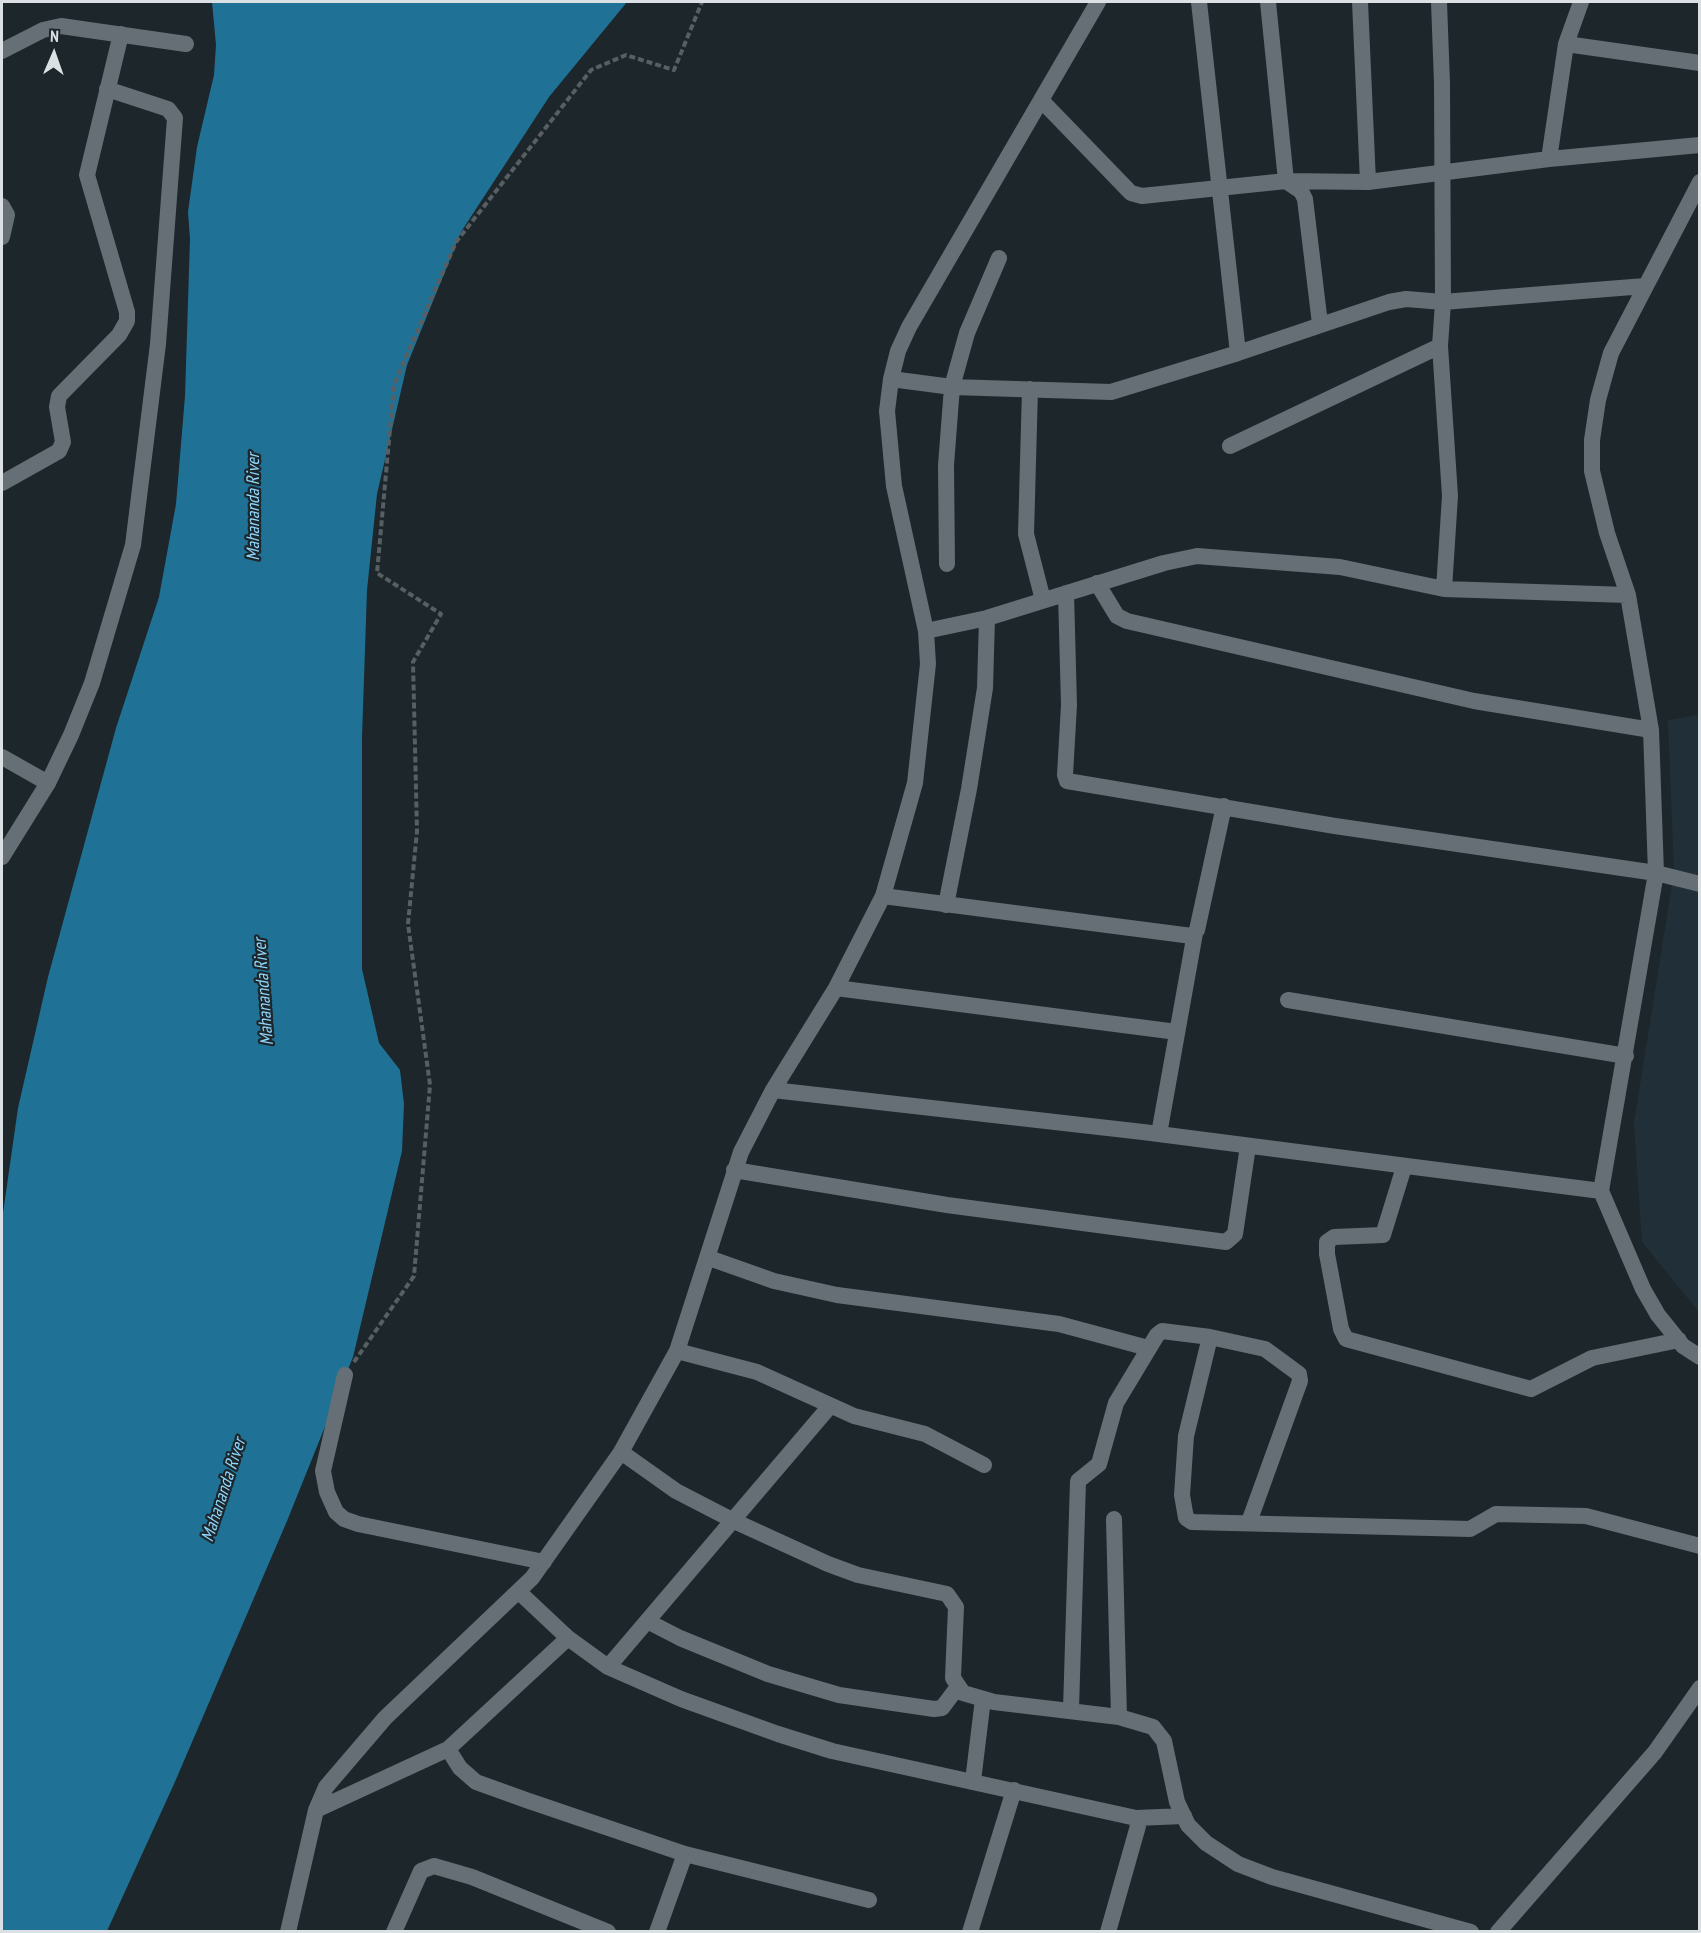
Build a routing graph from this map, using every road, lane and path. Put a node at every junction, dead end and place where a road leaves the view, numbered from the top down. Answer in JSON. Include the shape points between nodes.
{"nodes":[{"id":1,"x":702,"y":2,"type":"edge"},
{"id":2,"x":1098,"y":2,"type":"edge"},
{"id":3,"x":1199,"y":2,"type":"edge"},
{"id":4,"x":1268,"y":2,"type":"edge"},
{"id":5,"x":1360,"y":2,"type":"edge"},
{"id":6,"x":1439,"y":2,"type":"edge"},
{"id":7,"x":1581,"y":2,"type":"edge"},
{"id":8,"x":121,"y":34,"type":"junction"},
{"id":9,"x":186,"y":44,"type":"dead end"},
{"id":10,"x":1566,"y":44,"type":"junction"},
{"id":11,"x":2,"y":51,"type":"edge"},
{"id":12,"x":1700,"y":63,"type":"edge"},
{"id":13,"x":107,"y":89,"type":"junction"},
{"id":14,"x":1041,"y":100,"type":"junction"},
{"id":15,"x":1700,"y":146,"type":"edge"},
{"id":16,"x":1549,"y":159,"type":"junction"},
{"id":17,"x":1441,"y":171,"type":"junction"},
{"id":18,"x":1286,"y":181,"type":"junction"},
{"id":19,"x":1368,"y":182,"type":"junction"},
{"id":20,"x":1700,"y":182,"type":"edge"},
{"id":21,"x":1220,"y":188,"type":"junction"},
{"id":22,"x":2,"y":206,"type":"edge"},
{"id":23,"x":2,"y":237,"type":"edge"},
{"id":24,"x":999,"y":258,"type":"dead end"},
{"id":25,"x":1646,"y":286,"type":"junction"},
{"id":26,"x":1443,"y":302,"type":"junction"},
{"id":27,"x":1320,"y":324,"type":"junction"},
{"id":28,"x":1440,"y":346,"type":"junction"},
{"id":29,"x":1238,"y":353,"type":"junction"},
{"id":30,"x":891,"y":379,"type":"junction"},
{"id":31,"x":952,"y":387,"type":"junction"},
{"id":32,"x":1029,"y":389,"type":"junction"},
{"id":33,"x":1230,"y":446,"type":"dead end"},
{"id":34,"x":2,"y":483,"type":"edge"},
{"id":35,"x":947,"y":564,"type":"dead end"},
{"id":36,"x":1097,"y":584,"type":"junction"},
{"id":37,"x":1444,"y":589,"type":"junction"},
{"id":38,"x":1066,"y":593,"type":"junction"},
{"id":39,"x":1628,"y":595,"type":"junction"},
{"id":40,"x":1043,"y":600,"type":"junction"},
{"id":41,"x":987,"y":618,"type":"junction"},
{"id":42,"x":926,"y":631,"type":"junction"},
{"id":43,"x":1651,"y":730,"type":"junction"},
{"id":44,"x":2,"y":757,"type":"edge"},
{"id":45,"x":48,"y":783,"type":"junction"},
{"id":46,"x":1224,"y":806,"type":"junction"},
{"id":47,"x":2,"y":857,"type":"edge"},
{"id":48,"x":1656,"y":873,"type":"junction"},
{"id":49,"x":1700,"y":884,"type":"edge"},
{"id":50,"x":884,"y":896,"type":"junction"},
{"id":51,"x":946,"y":905,"type":"junction"},
{"id":52,"x":1195,"y":933,"type":"junction"},
{"id":53,"x":836,"y":988,"type":"junction"},
{"id":54,"x":1288,"y":1000,"type":"dead end"},
{"id":55,"x":1177,"y":1032,"type":"junction"},
{"id":56,"x":1626,"y":1056,"type":"junction"},
{"id":57,"x":773,"y":1090,"type":"junction"},
{"id":58,"x":1159,"y":1134,"type":"junction"},
{"id":59,"x":1248,"y":1146,"type":"junction"},
{"id":60,"x":1404,"y":1167,"type":"junction"},
{"id":61,"x":734,"y":1170,"type":"junction"},
{"id":62,"x":1601,"y":1191,"type":"junction"},
{"id":63,"x":709,"y":1258,"type":"junction"},
{"id":64,"x":1210,"y":1337,"type":"junction"},
{"id":65,"x":1679,"y":1340,"type":"junction"},
{"id":66,"x":1148,"y":1348,"type":"junction"},
{"id":67,"x":677,"y":1351,"type":"junction"},
{"id":68,"x":1700,"y":1358,"type":"edge"},
{"id":69,"x":345,"y":1375,"type":"joint"},
{"id":70,"x":830,"y":1406,"type":"junction"},
{"id":71,"x":621,"y":1452,"type":"junction"},
{"id":72,"x":984,"y":1465,"type":"dead end"},
{"id":73,"x":1114,"y":1519,"type":"dead end"},
{"id":74,"x":734,"y":1521,"type":"junction"},
{"id":75,"x":1249,"y":1522,"type":"junction"},
{"id":76,"x":1700,"y":1546,"type":"edge"},
{"id":77,"x":544,"y":1562,"type":"junction"},
{"id":78,"x":519,"y":1592,"type":"junction"},
{"id":79,"x":649,"y":1622,"type":"junction"},
{"id":80,"x":568,"y":1638,"type":"junction"},
{"id":81,"x":608,"y":1666,"type":"junction"},
{"id":82,"x":957,"y":1688,"type":"junction"},
{"id":83,"x":1700,"y":1688,"type":"edge"},
{"id":84,"x":983,"y":1699,"type":"junction"},
{"id":85,"x":1071,"y":1710,"type":"junction"},
{"id":86,"x":1119,"y":1717,"type":"junction"},
{"id":87,"x":448,"y":1749,"type":"junction"},
{"id":88,"x":973,"y":1781,"type":"junction"},
{"id":89,"x":1014,"y":1790,"type":"junction"},
{"id":90,"x":316,"y":1810,"type":"junction"},
{"id":91,"x":1184,"y":1816,"type":"junction"},
{"id":92,"x":1136,"y":1818,"type":"junction"},
{"id":93,"x":685,"y":1854,"type":"junction"},
{"id":94,"x":869,"y":1900,"type":"dead end"},
{"id":95,"x":288,"y":1932,"type":"edge"},
{"id":96,"x":394,"y":1932,"type":"edge"},
{"id":97,"x":608,"y":1932,"type":"edge"},
{"id":98,"x":657,"y":1932,"type":"edge"},
{"id":99,"x":970,"y":1932,"type":"edge"},
{"id":100,"x":1108,"y":1932,"type":"edge"},
{"id":101,"x":1471,"y":1932,"type":"edge"},
{"id":102,"x":1498,"y":1932,"type":"edge"}],
"edges":[{"from":1,"to":69,"type":"path","via":[[674,70],[626,55],[591,70],[456,242],[394,385],[377,573],[441,614],[413,662],[417,831],[408,924],[430,1085],[414,1276]]},
{"from":2,"to":14,"type":"street"},
{"from":3,"to":21,"type":"street"},
{"from":4,"to":18,"type":"street"},
{"from":5,"to":19,"type":"street"},
{"from":6,"to":17,"type":"street"},
{"from":7,"to":10,"type":"street"},
{"from":8,"to":9,"type":"street"},
{"from":8,"to":11,"type":"street","via":[[52,27]]},
{"from":8,"to":13,"type":"street"},
{"from":10,"to":12,"type":"street"},
{"from":10,"to":16,"type":"street"},
{"from":13,"to":34,"type":"street","via":[[87,175],[127,321],[119,335],[59,396],[63,442],[59,451]]},
{"from":13,"to":45,"type":"street","via":[[168,109],[175,118],[158,344],[133,545],[92,683]]},
{"from":14,"to":21,"type":"street","via":[[1131,193],[1142,196]]},
{"from":14,"to":30,"type":"street","via":[[909,327]]},
{"from":15,"to":16,"type":"street"},
{"from":16,"to":17,"type":"street"},
{"from":17,"to":19,"type":"street"},
{"from":17,"to":26,"type":"street"},
{"from":18,"to":19,"type":"street"},
{"from":18,"to":21,"type":"street"},
{"from":18,"to":27,"type":"street","via":[[1301,191],[1305,199]]},
{"from":20,"to":25,"type":"street"},
{"from":21,"to":29,"type":"street"},
{"from":22,"to":23,"type":"street","via":[[7,215]]},
{"from":24,"to":31,"type":"street","via":[[967,333]]},
{"from":25,"to":26,"type":"street"},
{"from":25,"to":39,"type":"street","via":[[1611,354],[1592,440],[1592,471]]},
{"from":26,"to":27,"type":"street","via":[[1397,300]]},
{"from":26,"to":28,"type":"street"},
{"from":27,"to":29,"type":"street"},
{"from":28,"to":33,"type":"street"},
{"from":28,"to":37,"type":"street","via":[[1450,496]]},
{"from":29,"to":32,"type":"street","via":[[1111,392]]},
{"from":30,"to":31,"type":"street"},
{"from":30,"to":42,"type":"street","via":[[887,411],[894,486]]},
{"from":31,"to":32,"type":"street"},
{"from":31,"to":35,"type":"street","via":[[946,465]]},
{"from":32,"to":40,"type":"street","via":[[1026,534]]},
{"from":36,"to":37,"type":"street","via":[[1197,556],[1340,567]]},
{"from":36,"to":38,"type":"street"},
{"from":36,"to":43,"type":"street","via":[[1117,616],[1127,621],[1474,701]]},
{"from":37,"to":39,"type":"street"},
{"from":38,"to":40,"type":"street"},
{"from":38,"to":46,"type":"street","via":[[1067,781]]},
{"from":39,"to":43,"type":"street"},
{"from":40,"to":41,"type":"street"},
{"from":41,"to":42,"type":"street"},
{"from":41,"to":51,"type":"street","via":[[985,688]]},
{"from":42,"to":50,"type":"street","via":[[928,664],[915,783]]},
{"from":43,"to":48,"type":"street"},
{"from":44,"to":45,"type":"street"},
{"from":45,"to":47,"type":"street"},
{"from":46,"to":48,"type":"street"},
{"from":46,"to":52,"type":"street"},
{"from":48,"to":49,"type":"street"},
{"from":48,"to":56,"type":"street"},
{"from":50,"to":51,"type":"street"},
{"from":50,"to":53,"type":"street"},
{"from":51,"to":52,"type":"street","via":[[1186,936]]},
{"from":52,"to":55,"type":"street"},
{"from":53,"to":55,"type":"street"},
{"from":53,"to":57,"type":"street"},
{"from":54,"to":56,"type":"street"},
{"from":55,"to":58,"type":"street"},
{"from":56,"to":62,"type":"street"},
{"from":57,"to":58,"type":"street"},
{"from":57,"to":61,"type":"street"},
{"from":58,"to":59,"type":"street"},
{"from":59,"to":60,"type":"street"},
{"from":59,"to":61,"type":"street","via":[[1235,1234],[1226,1242],[947,1205]]},
{"from":60,"to":62,"type":"street"},
{"from":60,"to":65,"type":"street","via":[[1383,1235],[1334,1237],[1327,1242],[1346,1339],[1531,1389],[1592,1358]]},
{"from":61,"to":63,"type":"street"},
{"from":62,"to":65,"type":"street","via":[[1643,1289]]},
{"from":63,"to":66,"type":"street","via":[[774,1281],[837,1295],[1059,1324]]},
{"from":63,"to":67,"type":"street"},
{"from":64,"to":66,"type":"street","via":[[1162,1331]]},
{"from":64,"to":75,"type":"street","via":[[1186,1436],[1184,1510],[1192,1522]]},
{"from":64,"to":75,"type":"street","via":[[1265,1349],[1299,1374],[1300,1381]]},
{"from":65,"to":68,"type":"street"},
{"from":66,"to":85,"type":"street","via":[[1116,1403],[1099,1464],[1078,1481]]},
{"from":67,"to":70,"type":"street","via":[[757,1372]]},
{"from":67,"to":71,"type":"street"},
{"from":69,"to":77,"type":"street","via":[[323,1471],[336,1512],[358,1524]]},
{"from":70,"to":72,"type":"street","via":[[877,1423],[925,1434]]},
{"from":70,"to":74,"type":"street"},
{"from":71,"to":74,"type":"street","via":[[676,1491]]},
{"from":71,"to":77,"type":"street"},
{"from":73,"to":86,"type":"street"},
{"from":74,"to":79,"type":"street"},
{"from":74,"to":82,"type":"street","via":[[858,1575],[947,1594],[956,1607],[953,1678]]},
{"from":75,"to":76,"type":"street","via":[[1470,1529],[1496,1514],[1586,1516]]},
{"from":77,"to":78,"type":"street"},
{"from":78,"to":80,"type":"street"},
{"from":78,"to":90,"type":"street","via":[[385,1718],[326,1787]]},
{"from":79,"to":81,"type":"street"},
{"from":79,"to":82,"type":"street","via":[[768,1674],[839,1695],[934,1709],[942,1708]]},
{"from":80,"to":81,"type":"street"},
{"from":80,"to":87,"type":"street"},
{"from":81,"to":88,"type":"street","via":[[681,1698],[832,1751]]},
{"from":82,"to":84,"type":"street"},
{"from":83,"to":102,"type":"street","via":[[1655,1752]]},
{"from":84,"to":85,"type":"street"},
{"from":84,"to":88,"type":"street"},
{"from":85,"to":86,"type":"street"},
{"from":86,"to":91,"type":"street","via":[[1142,1722],[1160,1733]]},
{"from":87,"to":90,"type":"street"},
{"from":87,"to":93,"type":"street","via":[[460,1768],[476,1782]]},
{"from":88,"to":89,"type":"street"},
{"from":89,"to":92,"type":"street"},
{"from":89,"to":99,"type":"street"},
{"from":90,"to":95,"type":"street"},
{"from":91,"to":92,"type":"street"},
{"from":91,"to":101,"type":"street","via":[[1206,1843],[1238,1864]]},
{"from":92,"to":100,"type":"street","via":[[1138,1826]]},
{"from":93,"to":94,"type":"street"},
{"from":93,"to":98,"type":"street"},
{"from":96,"to":97,"type":"street","via":[[421,1871],[434,1866],[472,1877]]}]}
